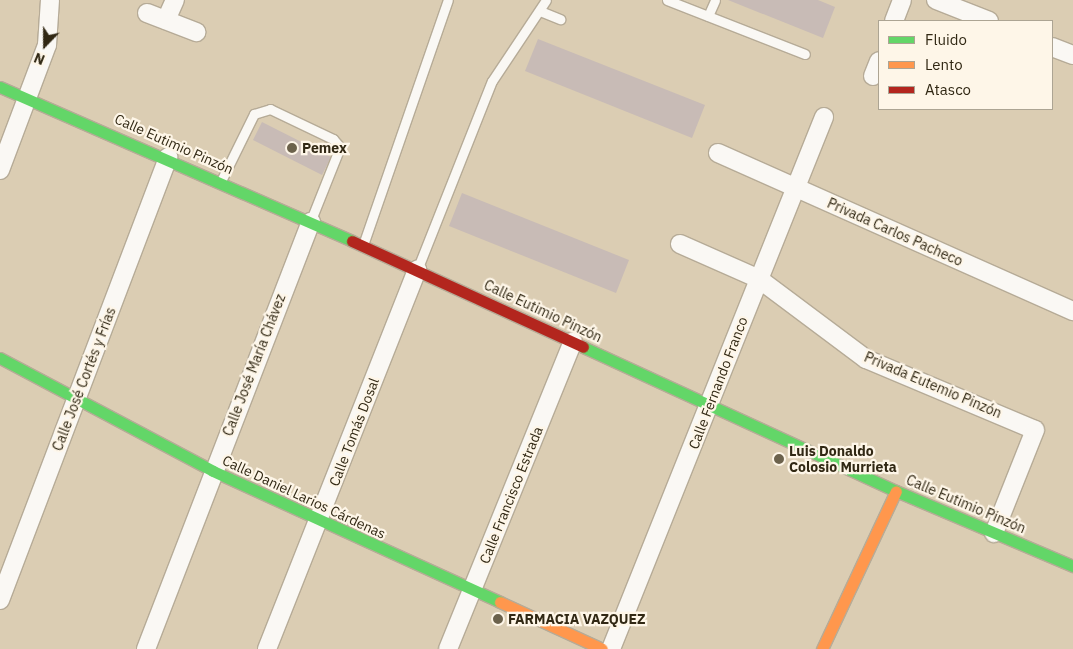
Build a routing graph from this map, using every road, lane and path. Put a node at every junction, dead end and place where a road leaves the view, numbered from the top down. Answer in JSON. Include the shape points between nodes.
{"nodes":[{"id":1,"x":50,"y":0,"type":"edge"},
{"id":2,"x":175,"y":0,"type":"edge"},
{"id":3,"x":448,"y":0,"type":"edge"},
{"id":4,"x":546,"y":0,"type":"edge"},
{"id":5,"x":667,"y":0,"type":"edge"},
{"id":6,"x":715,"y":0,"type":"edge"},
{"id":7,"x":902,"y":0,"type":"edge"},
{"id":8,"x":936,"y":0,"type":"edge"},
{"id":9,"x":540,"y":10,"type":"junction"},
{"id":10,"x":146,"y":13,"type":"dead end"},
{"id":11,"x":708,"y":16,"type":"junction"},
{"id":12,"x":560,"y":19,"type":"dead end"},
{"id":13,"x":166,"y":20,"type":"junction"},
{"id":14,"x":894,"y":20,"type":"edge"},
{"id":15,"x":986,"y":20,"type":"edge"},
{"id":16,"x":196,"y":32,"type":"dead end"},
{"id":17,"x":1053,"y":47,"type":"edge"},
{"id":18,"x":805,"y":54,"type":"dead end"},
{"id":19,"x":1073,"y":55,"type":"edge"},
{"id":20,"x":0,"y":87,"type":"edge"},
{"id":21,"x":28,"y":98,"type":"junction"},
{"id":22,"x":824,"y":117,"type":"dead end"},
{"id":23,"x":718,"y":153,"type":"dead end"},
{"id":24,"x":168,"y":157,"type":"junction"},
{"id":25,"x":0,"y":170,"type":"edge"},
{"id":26,"x":221,"y":181,"type":"junction"},
{"id":27,"x":796,"y":187,"type":"junction"},
{"id":28,"x":310,"y":222,"type":"junction"},
{"id":29,"x":680,"y":244,"type":"dead end"},
{"id":30,"x":363,"y":245,"type":"junction"},
{"id":31,"x":417,"y":270,"type":"junction"},
{"id":32,"x":759,"y":279,"type":"junction"},
{"id":33,"x":1073,"y":311,"type":"edge"},
{"id":34,"x":573,"y":341,"type":"junction"},
{"id":35,"x":0,"y":358,"type":"edge"},
{"id":36,"x":77,"y":399,"type":"junction"},
{"id":37,"x":711,"y":404,"type":"junction"},
{"id":38,"x":213,"y":471,"type":"junction"},
{"id":39,"x":896,"y":491,"type":"junction"},
{"id":40,"x":319,"y":521,"type":"junction"},
{"id":41,"x":994,"y":533,"type":"junction"},
{"id":42,"x":1073,"y":566,"type":"edge"},
{"id":43,"x":472,"y":590,"type":"junction"},
{"id":44,"x":0,"y":600,"type":"edge"},
{"id":45,"x":146,"y":649,"type":"edge"},
{"id":46,"x":267,"y":649,"type":"edge"},
{"id":47,"x":448,"y":649,"type":"edge"},
{"id":48,"x":602,"y":649,"type":"edge"},
{"id":49,"x":611,"y":649,"type":"edge"},
{"id":50,"x":822,"y":649,"type":"edge"}],
"edges":[{"from":1,"to":21,"type":"street","via":[[47,45]]},
{"from":2,"to":13,"type":"street"},
{"from":3,"to":30,"type":"lane"},
{"from":4,"to":9,"type":"lane"},
{"from":5,"to":11,"type":"lane"},
{"from":6,"to":11,"type":"lane"},
{"from":7,"to":14,"type":"street"},
{"from":8,"to":15,"type":"street"},
{"from":9,"to":12,"type":"lane"},
{"from":9,"to":31,"type":"lane","via":[[492,81]]},
{"from":10,"to":13,"type":"street"},
{"from":11,"to":18,"type":"lane"},
{"from":13,"to":16,"type":"street"},
{"from":17,"to":19,"type":"street"},
{"from":20,"to":21,"type":"street","name":"Calle Eutimio Pinzón"},
{"from":21,"to":24,"type":"street","name":"Calle Eutimio Pinzón"},
{"from":21,"to":25,"type":"street"},
{"from":22,"to":27,"type":"street","name":"Calle Fernando Franco"},
{"from":23,"to":27,"type":"street","name":"Privada Carlos Pacheco"},
{"from":24,"to":26,"type":"street","name":"Calle Eutimio Pinzón"},
{"from":24,"to":36,"type":"street","name":"Calle José Cortés y Frías"},
{"from":26,"to":28,"type":"street","name":"Calle Eutimio Pinzón"},
{"from":26,"to":28,"type":"lane","via":[[254,114],[270,109],[333,138],[340,148],[340,158]]},
{"from":27,"to":32,"type":"street","name":"Calle Fernando Franco"},
{"from":27,"to":33,"type":"street","name":"Privada Carlos Pacheco"},
{"from":28,"to":30,"type":"street","name":"Calle Eutimio Pinzón"},
{"from":28,"to":38,"type":"street","name":"Calle José María Chávez"},
{"from":29,"to":32,"type":"street","name":"Privada Eutemio Pinzón"},
{"from":30,"to":31,"type":"street","name":"Calle Eutimio Pinzón"},
{"from":31,"to":34,"type":"street","name":"Calle Eutimio Pinzón"},
{"from":31,"to":40,"type":"street","name":"Calle Tomás Dosal"},
{"from":32,"to":37,"type":"street","name":"Calle Fernando Franco"},
{"from":32,"to":41,"type":"street","name":"Privada Eutemio Pinzón","via":[[866,358],[1035,430]]},
{"from":34,"to":37,"type":"street","name":"Calle Eutimio Pinzón"},
{"from":34,"to":43,"type":"street","name":"Calle Francisco Estrada"},
{"from":35,"to":36,"type":"street","name":"Calle Daniel Larios Cárdenas"},
{"from":36,"to":38,"type":"street","name":"Calle Daniel Larios Cárdenas"},
{"from":36,"to":44,"type":"street","name":"Calle José Cortés y Frías"},
{"from":37,"to":39,"type":"street","name":"Calle Eutimio Pinzón"},
{"from":37,"to":49,"type":"street","name":"Calle Fernando Franco"},
{"from":38,"to":40,"type":"street","name":"Calle Daniel Larios Cárdenas"},
{"from":38,"to":45,"type":"street","name":"Calle José María Chávez"},
{"from":39,"to":41,"type":"street","name":"Calle Eutimio Pinzón"},
{"from":39,"to":50,"type":"street"},
{"from":40,"to":43,"type":"street","name":"Calle Daniel Larios Cárdenas"},
{"from":40,"to":46,"type":"street","name":"Calle Tomás Dosal"},
{"from":41,"to":42,"type":"street","name":"Calle Eutimio Pinzón"},
{"from":43,"to":47,"type":"street","name":"Calle Francisco Estrada"},
{"from":43,"to":48,"type":"street","name":"Calle Daniel Larios Cárdenas"}]}
